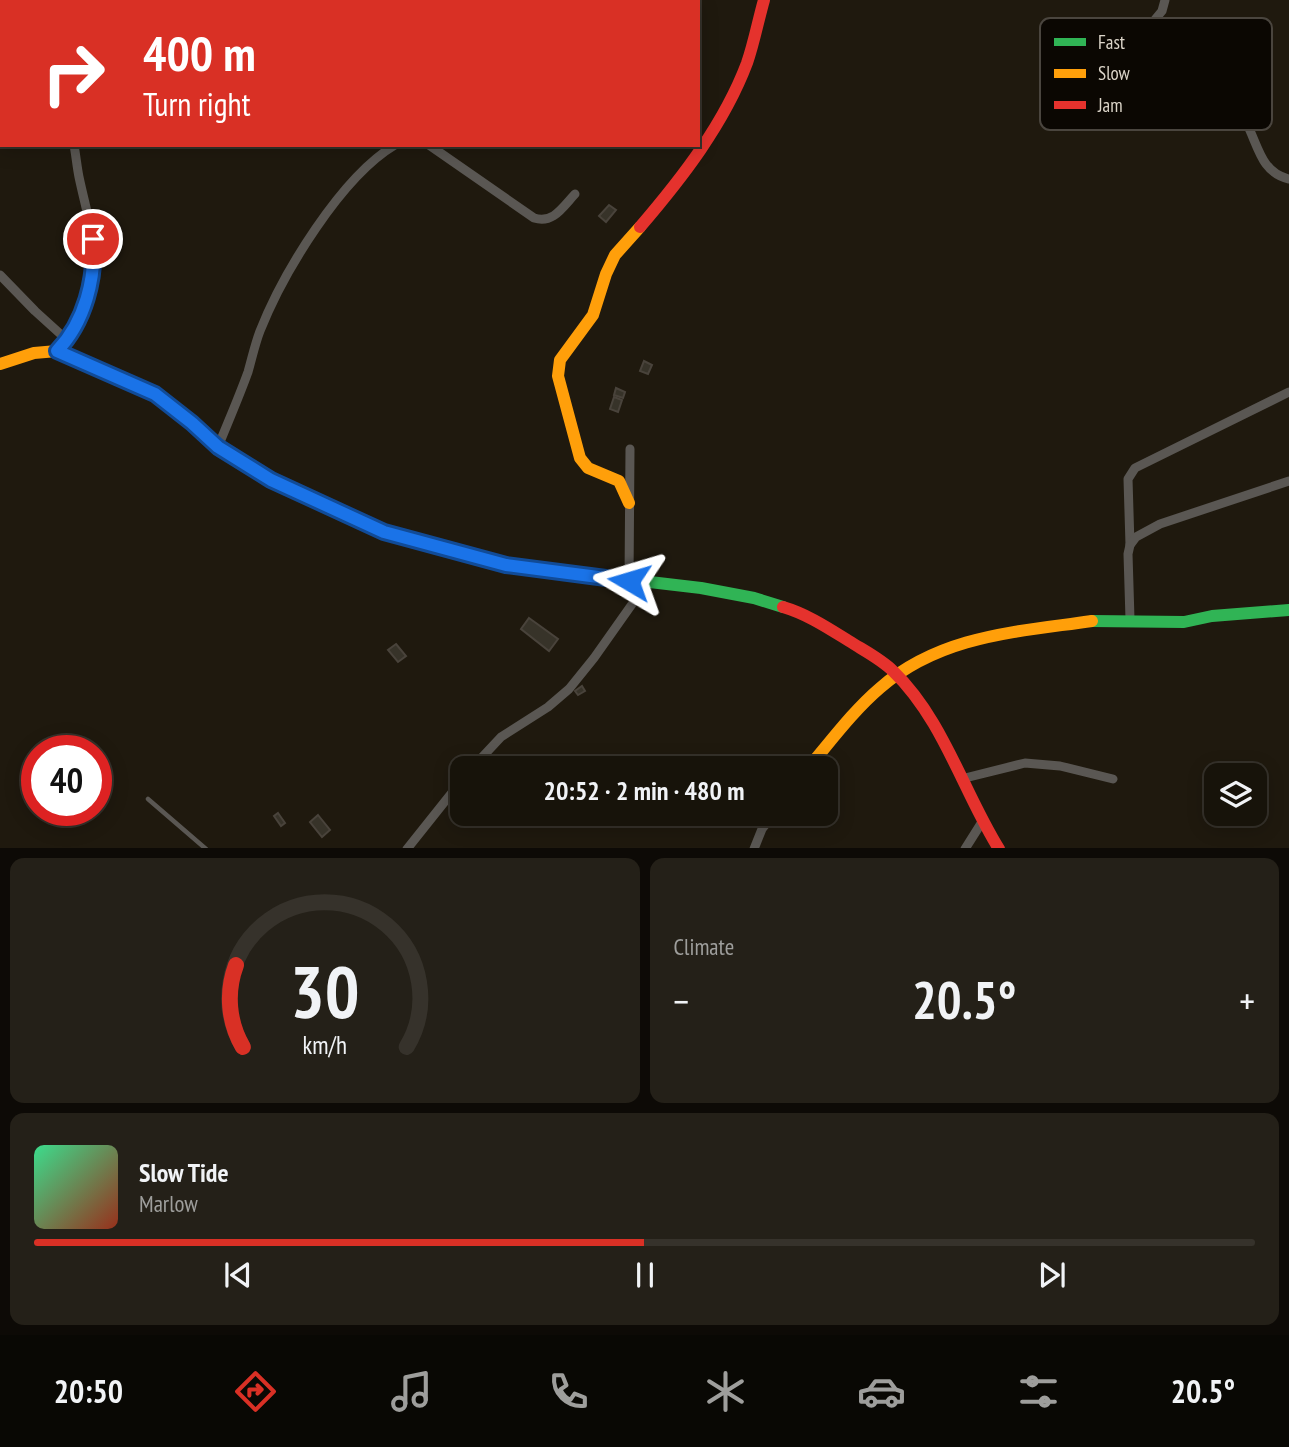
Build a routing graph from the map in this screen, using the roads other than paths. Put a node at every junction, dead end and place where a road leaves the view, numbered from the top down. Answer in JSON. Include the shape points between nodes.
{"nodes":[{"id":1,"x":764,"y":0,"type":"edge"},
{"id":2,"x":1165,"y":0,"type":"edge"},
{"id":3,"x":1156,"y":18,"type":"edge"},
{"id":4,"x":1251,"y":130,"type":"edge"},
{"id":5,"x":76,"y":147,"type":"edge"},
{"id":6,"x":392,"y":147,"type":"edge"},
{"id":7,"x":432,"y":147,"type":"edge"},
{"id":8,"x":1289,"y":179,"type":"edge"},
{"id":9,"x":575,"y":194,"type":"dead end"},
{"id":10,"x":0,"y":275,"type":"edge"},
{"id":11,"x":67,"y":340,"type":"junction"},
{"id":12,"x":57,"y":351,"type":"junction"},
{"id":13,"x":0,"y":364,"type":"edge"},
{"id":14,"x":1289,"y":392,"type":"edge"},
{"id":15,"x":218,"y":447,"type":"junction"},
{"id":16,"x":630,"y":449,"type":"dead end"},
{"id":17,"x":1289,"y":481,"type":"edge"},
{"id":18,"x":629,"y":503,"type":"junction"},
{"id":19,"x":1130,"y":545,"type":"junction"},
{"id":20,"x":629,"y":581,"type":"junction"},
{"id":21,"x":647,"y":583,"type":"junction"},
{"id":22,"x":1289,"y":610,"type":"edge"},
{"id":23,"x":1130,"y":619,"type":"junction"},
{"id":24,"x":898,"y":674,"type":"junction"},
{"id":25,"x":483,"y":756,"type":"edge"},
{"id":26,"x":818,"y":756,"type":"edge"},
{"id":27,"x":961,"y":779,"type":"junction"},
{"id":28,"x":1113,"y":779,"type":"dead end"},
{"id":29,"x":450,"y":795,"type":"edge"},
{"id":30,"x":148,"y":799,"type":"dead end"},
{"id":31,"x":982,"y":822,"type":"junction"},
{"id":32,"x":764,"y":826,"type":"edge"},
{"id":33,"x":205,"y":848,"type":"edge"},
{"id":34,"x":408,"y":848,"type":"edge"},
{"id":35,"x":754,"y":848,"type":"edge"},
{"id":36,"x":966,"y":848,"type":"edge"},
{"id":37,"x":998,"y":848,"type":"edge"}],
"edges":[{"from":1,"to":18,"type":"street","via":[[747,63],[718,122],[671,189],[615,255],[593,315],[558,367],[580,458],[588,468],[618,481]]},
{"from":2,"to":3,"type":"street"},
{"from":4,"to":8,"type":"street","via":[[1265,164],[1277,176]]},
{"from":5,"to":11,"type":"street","via":[[95,261],[87,296]]},
{"from":6,"to":15,"type":"street","via":[[365,167],[325,215],[278,293]]},
{"from":7,"to":9,"type":"street","via":[[543,221]]},
{"from":10,"to":11,"type":"street"},
{"from":11,"to":12,"type":"street"},
{"from":12,"to":13,"type":"street"},
{"from":12,"to":15,"type":"street","via":[[155,394]]},
{"from":14,"to":19,"type":"street","via":[[1135,468],[1128,479]]},
{"from":15,"to":20,"type":"street","via":[[271,480],[384,532],[506,565]]},
{"from":16,"to":18,"type":"street"},
{"from":17,"to":19,"type":"street","via":[[1160,524]]},
{"from":18,"to":20,"type":"street"},
{"from":19,"to":23,"type":"street"},
{"from":20,"to":21,"type":"street"},
{"from":21,"to":24,"type":"street","via":[[701,588],[790,609],[861,647]]},
{"from":21,"to":25,"type":"street","via":[[569,688],[501,737]]},
{"from":22,"to":23,"type":"street","via":[[1184,622]]},
{"from":23,"to":24,"type":"street","via":[[1073,622],[984,637],[932,653]]},
{"from":24,"to":26,"type":"street","via":[[861,706]]},
{"from":24,"to":27,"type":"street","via":[[926,711]]},
{"from":27,"to":28,"type":"street","via":[[1026,763]]},
{"from":27,"to":31,"type":"street"},
{"from":29,"to":34,"type":"street"},
{"from":30,"to":33,"type":"lane"},
{"from":31,"to":36,"type":"street"},
{"from":31,"to":37,"type":"street"},
{"from":32,"to":35,"type":"street"}]}
